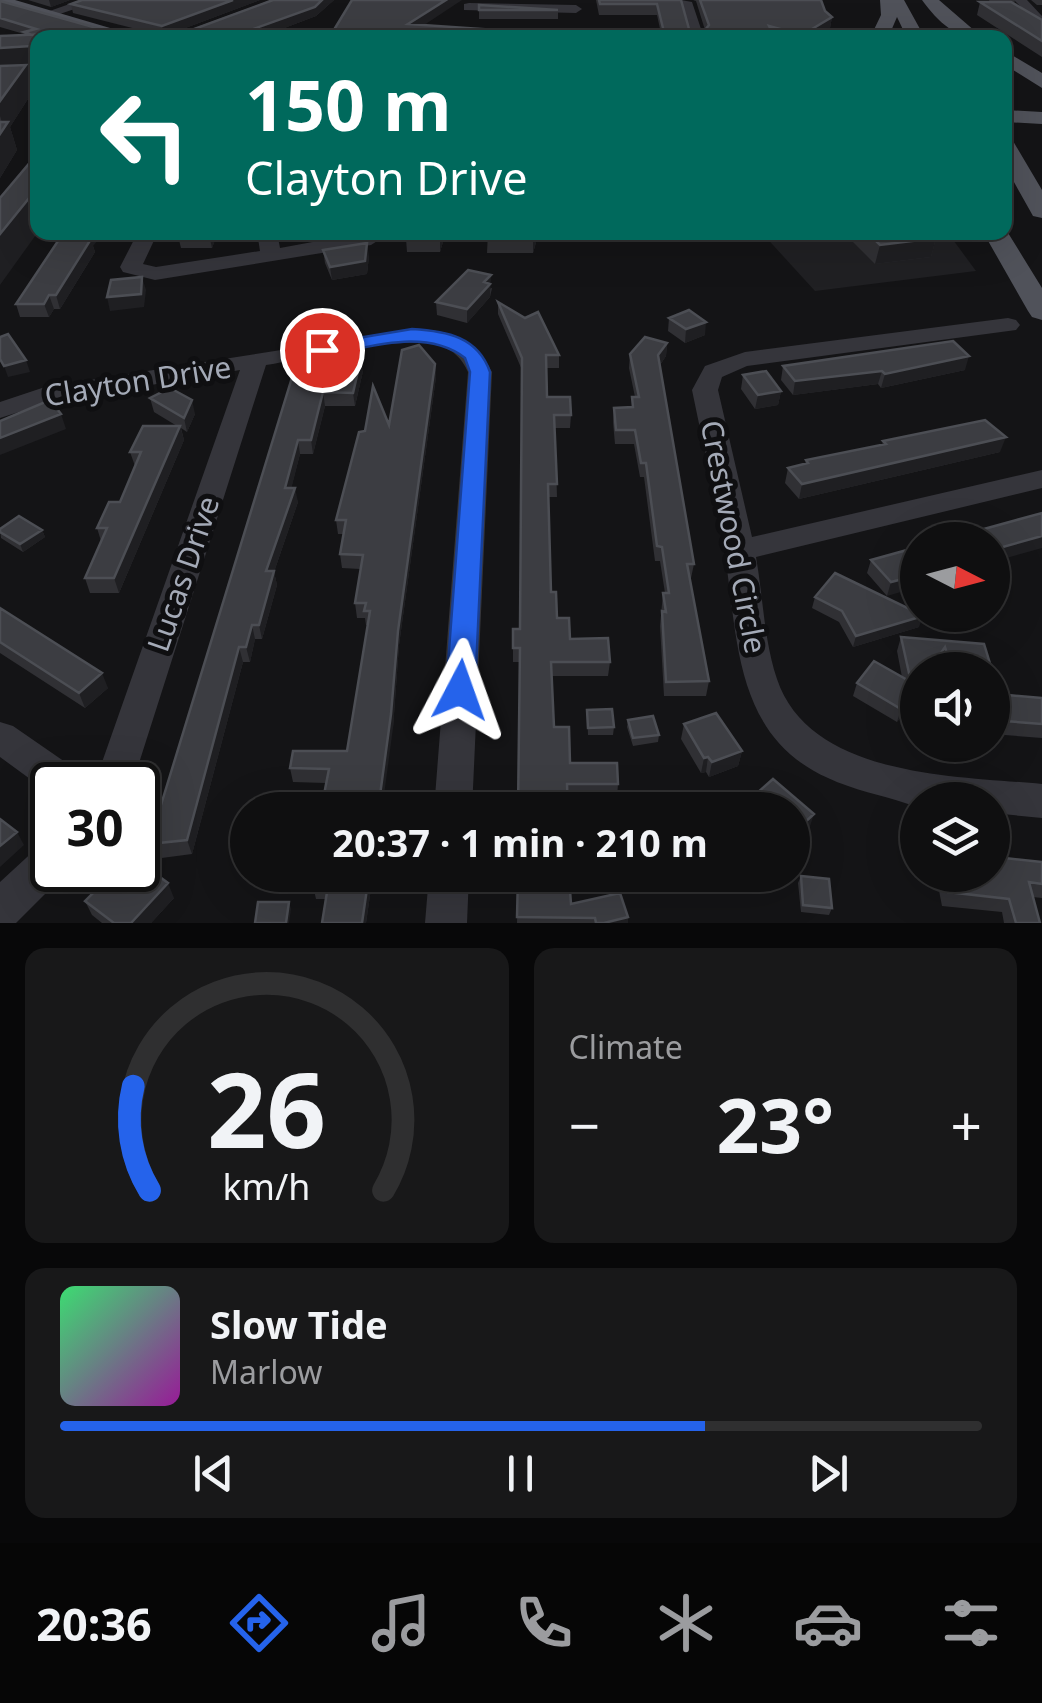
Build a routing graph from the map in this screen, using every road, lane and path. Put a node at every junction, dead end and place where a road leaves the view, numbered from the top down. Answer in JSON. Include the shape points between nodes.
{"nodes":[{"id":1,"x":95,"y":0,"type":"edge"},
{"id":2,"x":284,"y":0,"type":"edge"},
{"id":3,"x":888,"y":0,"type":"edge"},
{"id":4,"x":896,"y":0,"type":"edge"},
{"id":5,"x":910,"y":0,"type":"edge"},
{"id":6,"x":1020,"y":0,"type":"edge"},
{"id":7,"x":0,"y":1,"type":"edge"},
{"id":8,"x":686,"y":2,"type":"edge"},
{"id":9,"x":927,"y":5,"type":"edge"},
{"id":10,"x":469,"y":8,"type":"dead end"},
{"id":11,"x":576,"y":10,"type":"edge"},
{"id":12,"x":48,"y":14,"type":"junction"},
{"id":13,"x":1038,"y":17,"type":"edge"},
{"id":14,"x":107,"y":30,"type":"edge"},
{"id":15,"x":197,"y":30,"type":"edge"},
{"id":16,"x":695,"y":30,"type":"edge"},
{"id":17,"x":883,"y":30,"type":"edge"},
{"id":18,"x":912,"y":30,"type":"edge"},
{"id":19,"x":939,"y":30,"type":"edge"},
{"id":20,"x":963,"y":30,"type":"edge"},
{"id":21,"x":1012,"y":62,"type":"edge"},
{"id":22,"x":30,"y":82,"type":"edge"},
{"id":23,"x":1042,"y":82,"type":"edge"},
{"id":24,"x":0,"y":83,"type":"edge"},
{"id":25,"x":1012,"y":108,"type":"edge"},
{"id":26,"x":1042,"y":110,"type":"edge"},
{"id":27,"x":1012,"y":116,"type":"edge"},
{"id":28,"x":1042,"y":118,"type":"edge"},
{"id":29,"x":1012,"y":158,"type":"edge"},
{"id":30,"x":1042,"y":211,"type":"edge"},
{"id":31,"x":1012,"y":225,"type":"edge"},
{"id":32,"x":144,"y":240,"type":"edge"},
{"id":33,"x":268,"y":240,"type":"edge"},
{"id":34,"x":371,"y":240,"type":"edge"},
{"id":35,"x":1000,"y":240,"type":"edge"},
{"id":36,"x":271,"y":257,"type":"junction"},
{"id":37,"x":1042,"y":283,"type":"edge"},
{"id":38,"x":1042,"y":312,"type":"edge"},
{"id":39,"x":1008,"y":325,"type":"dead end"},
{"id":40,"x":255,"y":363,"type":"junction"},
{"id":41,"x":0,"y":410,"type":"edge"},
{"id":42,"x":1042,"y":479,"type":"edge"},
{"id":43,"x":740,"y":550,"type":"junction"},
{"id":44,"x":0,"y":737,"type":"edge"},
{"id":45,"x":35,"y":762,"type":"edge"},
{"id":46,"x":121,"y":762,"type":"edge"},
{"id":47,"x":454,"y":792,"type":"edge"},
{"id":48,"x":1042,"y":800,"type":"edge"},
{"id":49,"x":30,"y":881,"type":"edge"},
{"id":50,"x":448,"y":892,"type":"edge"},
{"id":51,"x":0,"y":910,"type":"edge"},
{"id":52,"x":446,"y":923,"type":"edge"}],
"edges":[{"from":1,"to":12,"type":"street"},
{"from":2,"to":15,"type":"street"},
{"from":3,"to":17,"type":"main road"},
{"from":4,"to":18,"type":"main road"},
{"from":5,"to":9,"type":"main road"},
{"from":6,"to":13,"type":"street"},
{"from":7,"to":12,"type":"main road"},
{"from":8,"to":16,"type":"street"},
{"from":9,"to":19,"type":"main road"},
{"from":9,"to":20,"type":"main road"},
{"from":10,"to":11,"type":"street"},
{"from":12,"to":14,"type":"main road"},
{"from":21,"to":23,"type":"main road"},
{"from":22,"to":24,"type":"main road"},
{"from":25,"to":26,"type":"main road"},
{"from":27,"to":28,"type":"main road"},
{"from":29,"to":30,"type":"main road"},
{"from":31,"to":37,"type":"main road"},
{"from":32,"to":36,"type":"street","via":[[131,267],[137,272]]},
{"from":33,"to":36,"type":"street"},
{"from":34,"to":36,"type":"street"},
{"from":35,"to":38,"type":"main road"},
{"from":39,"to":43,"type":"street","name":"Crestwood Circle","via":[[717,367],[706,377],[705,390]]},
{"from":40,"to":41,"type":"street","name":"Clayton Drive","via":[[45,395]]},
{"from":40,"to":46,"type":"street","name":"Lucas Drive"},
{"from":40,"to":47,"type":"street","name":"Clayton Drive","via":[[412,335],[436,336],[474,356],[480,372]]},
{"from":42,"to":43,"type":"street"},
{"from":43,"to":48,"type":"street","name":"Crestwood Circle","via":[[759,678],[776,712],[802,740],[838,766],[908,786]]},
{"from":44,"to":45,"type":"street"},
{"from":49,"to":51,"type":"street"},
{"from":50,"to":52,"type":"street"}]}
